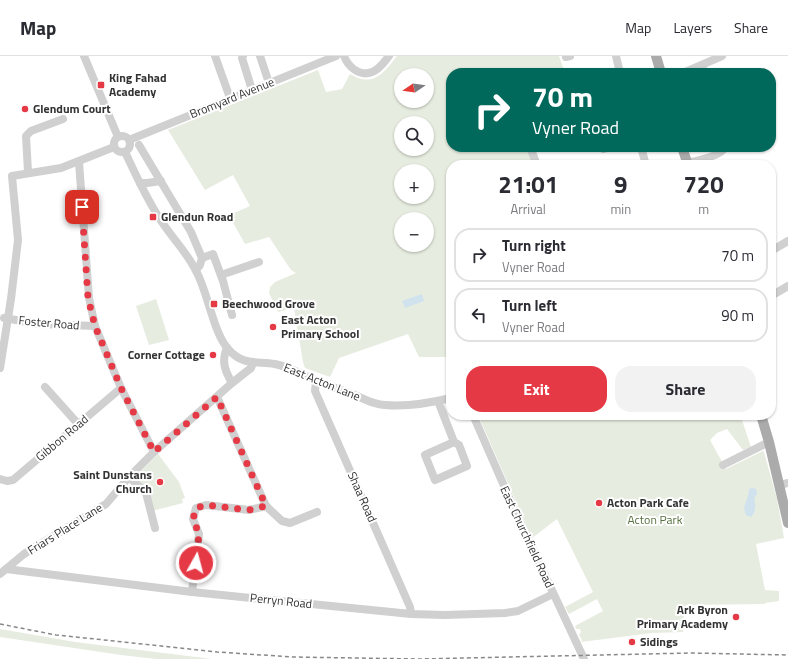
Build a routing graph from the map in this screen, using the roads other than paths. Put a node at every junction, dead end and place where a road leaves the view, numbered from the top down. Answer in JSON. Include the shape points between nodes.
{"nodes":[{"id":1,"x":84,"y":56,"type":"edge"},
{"id":2,"x":215,"y":56,"type":"edge"},
{"id":3,"x":243,"y":56,"type":"edge"},
{"id":4,"x":260,"y":56,"type":"edge"},
{"id":5,"x":336,"y":56,"type":"edge"},
{"id":6,"x":344,"y":56,"type":"edge"},
{"id":7,"x":389,"y":56,"type":"edge"},
{"id":8,"x":616,"y":56,"type":"edge"},
{"id":9,"x":656,"y":56,"type":"edge"},
{"id":10,"x":722,"y":56,"type":"edge"},
{"id":11,"x":619,"y":68,"type":"edge"},
{"id":12,"x":660,"y":68,"type":"edge"},
{"id":13,"x":704,"y":68,"type":"edge"},
{"id":14,"x":269,"y":83,"type":"junction"},
{"id":15,"x":252,"y":90,"type":"junction"},
{"id":16,"x":230,"y":98,"type":"junction"},
{"id":17,"x":63,"y":119,"type":"dead end"},
{"id":18,"x":118,"y":137,"type":"junction"},
{"id":19,"x":129,"y":140,"type":"junction"},
{"id":20,"x":139,"y":145,"type":"dead end"},
{"id":21,"x":114,"y":147,"type":"junction"},
{"id":22,"x":125,"y":152,"type":"junction"},
{"id":23,"x":720,"y":152,"type":"edge"},
{"id":24,"x":699,"y":160,"type":"edge"},
{"id":25,"x":79,"y":162,"type":"junction"},
{"id":26,"x":28,"y":172,"type":"junction"},
{"id":27,"x":161,"y":181,"type":"junction"},
{"id":28,"x":140,"y":183,"type":"junction"},
{"id":29,"x":788,"y":241,"type":"edge"},
{"id":30,"x":776,"y":248,"type":"edge"},
{"id":31,"x":202,"y":258,"type":"junction"},
{"id":32,"x":259,"y":262,"type":"dead end"},
{"id":33,"x":196,"y":270,"type":"junction"},
{"id":34,"x":221,"y":275,"type":"junction"},
{"id":35,"x":788,"y":286,"type":"edge"},
{"id":36,"x":776,"y":293,"type":"edge"},
{"id":37,"x":232,"y":315,"type":"dead end"},
{"id":38,"x":5,"y":318,"type":"junction"},
{"id":39,"x":95,"y":326,"type":"junction"},
{"id":40,"x":227,"y":348,"type":"junction"},
{"id":41,"x":253,"y":363,"type":"junction"},
{"id":42,"x":0,"y":368,"type":"edge"},
{"id":43,"x":316,"y":381,"type":"junction"},
{"id":44,"x":232,"y":382,"type":"junction"},
{"id":45,"x":45,"y":387,"type":"dead end"},
{"id":46,"x":121,"y":388,"type":"junction"},
{"id":47,"x":217,"y":397,"type":"junction"},
{"id":48,"x":446,"y":399,"type":"edge"},
{"id":49,"x":438,"y":401,"type":"junction"},
{"id":50,"x":475,"y":420,"type":"edge"},
{"id":51,"x":762,"y":420,"type":"edge"},
{"id":52,"x":78,"y":425,"type":"junction"},
{"id":53,"x":454,"y":442,"type":"junction"},
{"id":54,"x":769,"y":442,"type":"junction"},
{"id":55,"x":154,"y":452,"type":"junction"},
{"id":56,"x":723,"y":465,"type":"dead end"},
{"id":57,"x":130,"y":477,"type":"junction"},
{"id":58,"x":0,"y":479,"type":"edge"},
{"id":59,"x":784,"y":484,"type":"edge"},
{"id":60,"x":266,"y":506,"type":"junction"},
{"id":61,"x":317,"y":512,"type":"dead end"},
{"id":62,"x":788,"y":523,"type":"edge"},
{"id":63,"x":155,"y":528,"type":"dead end"},
{"id":64,"x":3,"y":571,"type":"edge"},
{"id":65,"x":192,"y":592,"type":"junction"},
{"id":66,"x":553,"y":594,"type":"junction"},
{"id":67,"x":411,"y":614,"type":"junction"},
{"id":68,"x":584,"y":659,"type":"edge"}],
"edges":[{"from":1,"to":18,"type":"street"},
{"from":2,"to":16,"type":"street"},
{"from":3,"to":15,"type":"street"},
{"from":4,"to":14,"type":"street"},
{"from":5,"to":14,"type":"street","name":"Bromyard Avenue"},
{"from":6,"to":7,"type":"street","via":[[352,68],[367,73],[378,69]]},
{"from":8,"to":11,"type":"street"},
{"from":9,"to":12,"type":"main road"},
{"from":10,"to":13,"type":"street"},
{"from":14,"to":15,"type":"street","name":"Bromyard Avenue"},
{"from":15,"to":16,"type":"street","name":"Bromyard Avenue"},
{"from":16,"to":19,"type":"street","name":"Bromyard Avenue"},
{"from":17,"to":26,"type":"street","via":[[31,131],[26,136]]},
{"from":18,"to":19,"type":"street","via":[[123,136]]},
{"from":18,"to":21,"type":"street"},
{"from":19,"to":22,"type":"street","via":[[130,146]]},
{"from":20,"to":27,"type":"street"},
{"from":21,"to":22,"type":"street","via":[[120,152]]},
{"from":21,"to":25,"type":"street"},
{"from":22,"to":28,"type":"street","name":"East Acton Lane"},
{"from":23,"to":24,"type":"street"},
{"from":25,"to":26,"type":"street","via":[[61,168]]},
{"from":25,"to":39,"type":"street","via":[[88,298]]},
{"from":26,"to":38,"type":"street","via":[[12,176],[18,240],[11,299]]},
{"from":27,"to":28,"type":"street"},
{"from":27,"to":31,"type":"street"},
{"from":28,"to":33,"type":"street","name":"East Acton Lane","via":[[159,218]]},
{"from":29,"to":30,"type":"street"},
{"from":31,"to":33,"type":"street"},
{"from":31,"to":34,"type":"street","via":[[213,254]]},
{"from":32,"to":34,"type":"street"},
{"from":33,"to":40,"type":"street","name":"East Acton Lane","via":[[219,334]]},
{"from":34,"to":37,"type":"street"},
{"from":35,"to":36,"type":"street"},
{"from":38,"to":39,"type":"street","name":"Foster Road","via":[[40,324]]},
{"from":38,"to":42,"type":"street"},
{"from":39,"to":46,"type":"street"},
{"from":40,"to":41,"type":"street","name":"East Acton Lane","via":[[242,360]]},
{"from":40,"to":44,"type":"street","via":[[223,362]]},
{"from":41,"to":43,"type":"street","name":"East Acton Lane","via":[[287,367]]},
{"from":41,"to":44,"type":"street","name":"Friars Place Lane"},
{"from":43,"to":49,"type":"street","name":"East Acton Lane","via":[[380,405]]},
{"from":43,"to":67,"type":"street","name":"Shaa Road","via":[[315,391]]},
{"from":44,"to":47,"type":"street","name":"Friars Place Lane"},
{"from":45,"to":52,"type":"street"},
{"from":46,"to":52,"type":"street","name":"Gibbon Road"},
{"from":46,"to":55,"type":"street"},
{"from":47,"to":55,"type":"street","name":"Friars Place Lane"},
{"from":47,"to":60,"type":"street"},
{"from":48,"to":49,"type":"street","name":"East Acton Lane"},
{"from":49,"to":53,"type":"street"},
{"from":50,"to":66,"type":"street","name":"East Churchfield Road"},
{"from":51,"to":54,"type":"main road"},
{"from":52,"to":58,"type":"street","name":"Gibbon Road","via":[[13,480]]},
{"from":53,"to":53,"type":"street","via":[[425,455],[435,480],[467,466],[459,445]]},
{"from":54,"to":56,"type":"street"},
{"from":54,"to":59,"type":"main road"},
{"from":55,"to":57,"type":"street","name":"Friars Place Lane"},
{"from":57,"to":63,"type":"street","via":[[146,493]]},
{"from":57,"to":64,"type":"street","name":"Friars Place Lane","via":[[106,504],[24,554]]},
{"from":59,"to":62,"type":"main road"},
{"from":60,"to":61,"type":"street","via":[[282,521],[290,523]]},
{"from":60,"to":65,"type":"street","via":[[249,510],[206,505],[196,508],[193,519],[199,534]]},
{"from":64,"to":65,"type":"street","name":"Perryn Road"},
{"from":65,"to":67,"type":"street","name":"Perryn Road"},
{"from":66,"to":67,"type":"street","name":"Perryn Road","via":[[518,611],[505,613]]},
{"from":66,"to":68,"type":"street","name":"East Churchfield Road"}]}
